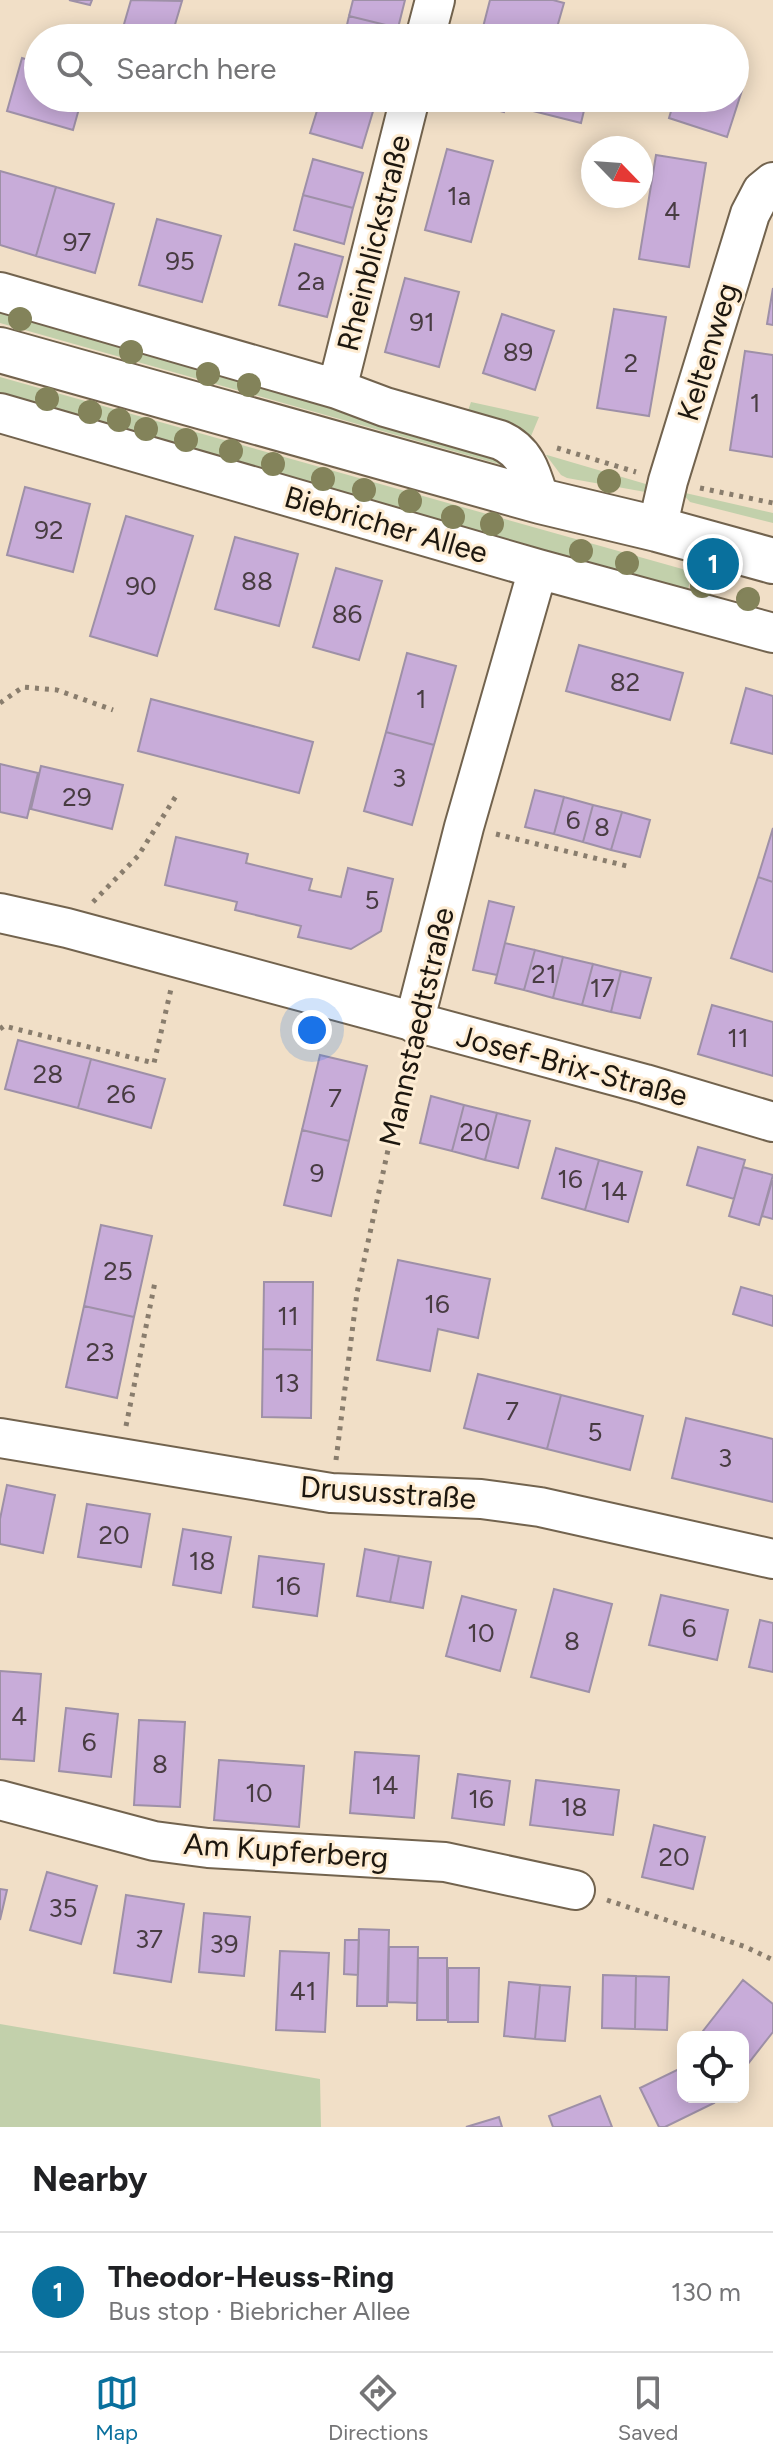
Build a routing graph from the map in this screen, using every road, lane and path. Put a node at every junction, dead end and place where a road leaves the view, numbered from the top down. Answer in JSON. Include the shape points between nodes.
{"nodes":[{"id":1,"x":435,"y":0,"type":"edge"},
{"id":2,"x":429,"y":24,"type":"edge"},
{"id":3,"x":406,"y":112,"type":"edge"},
{"id":4,"x":773,"y":182,"type":"edge"},
{"id":5,"x":0,"y":292,"type":"edge"},
{"id":6,"x":0,"y":350,"type":"edge"},
{"id":7,"x":337,"y":389,"type":"junction"},
{"id":8,"x":0,"y":413,"type":"edge"},
{"id":9,"x":552,"y":446,"type":"dead end"},
{"id":10,"x":640,"y":473,"type":"dead end"},
{"id":11,"x":685,"y":485,"type":"dead end"},
{"id":12,"x":540,"y":501,"type":"junction"},
{"id":13,"x":773,"y":503,"type":"edge"},
{"id":14,"x":657,"y":529,"type":"junction"},
{"id":15,"x":773,"y":561,"type":"edge"},
{"id":16,"x":538,"y":569,"type":"junction"},
{"id":17,"x":773,"y":633,"type":"edge"},
{"id":18,"x":0,"y":703,"type":"edge"},
{"id":19,"x":113,"y":710,"type":"dead end"},
{"id":20,"x":176,"y":796,"type":"dead end"},
{"id":21,"x":464,"y":827,"type":"junction"},
{"id":22,"x":631,"y":867,"type":"dead end"},
{"id":23,"x":0,"y":913,"type":"edge"},
{"id":24,"x":67,"y":928,"type":"junction"},
{"id":25,"x":177,"y":960,"type":"junction"},
{"id":26,"x":414,"y":1023,"type":"junction"},
{"id":27,"x":0,"y":1029,"type":"edge"},
{"id":28,"x":773,"y":1122,"type":"edge"},
{"id":29,"x":155,"y":1282,"type":"dead end"},
{"id":30,"x":0,"y":1438,"type":"edge"},
{"id":31,"x":119,"y":1459,"type":"junction"},
{"id":32,"x":331,"y":1493,"type":"junction"},
{"id":33,"x":773,"y":1559,"type":"edge"},
{"id":34,"x":0,"y":1800,"type":"edge"},
{"id":35,"x":575,"y":1890,"type":"joint"},
{"id":36,"x":773,"y":1960,"type":"edge"}],
"edges":[{"from":1,"to":2,"type":"street"},
{"from":3,"to":7,"type":"street","name":"Rheinblickstraße"},
{"from":4,"to":14,"type":"street","name":"Keltenweg","via":[[750,214]]},
{"from":5,"to":7,"type":"street"},
{"from":6,"to":12,"type":"main road"},
{"from":7,"to":12,"type":"street","via":[[515,447],[531,470]]},
{"from":8,"to":16,"type":"street","name":"Biebricher Allee"},
{"from":9,"to":10,"type":"path"},
{"from":11,"to":13,"type":"path"},
{"from":12,"to":14,"type":"main road"},
{"from":14,"to":15,"type":"main road"},
{"from":16,"to":17,"type":"street","name":"Biebricher Allee"},
{"from":16,"to":21,"type":"street","name":"Mannstaedtstraße"},
{"from":18,"to":19,"type":"path","via":[[23,687],[57,690]]},
{"from":20,"to":24,"type":"path","via":[[138,856]]},
{"from":21,"to":22,"type":"path"},
{"from":21,"to":26,"type":"street","name":"Mannstaedtstraße"},
{"from":23,"to":24,"type":"street","name":"Josef-Brix-Straße"},
{"from":24,"to":25,"type":"street","name":"Josef-Brix-Straße"},
{"from":25,"to":26,"type":"street","name":"Josef-Brix-Straße"},
{"from":25,"to":27,"type":"path","via":[[154,1063]]},
{"from":26,"to":28,"type":"street","name":"Josef-Brix-Straße"},
{"from":26,"to":32,"type":"path","name":"Mannstaedtstraße","via":[[357,1293]]},
{"from":29,"to":31,"type":"path"},
{"from":30,"to":31,"type":"street","name":"Drususstraße"},
{"from":31,"to":32,"type":"street","name":"Drususstraße"},
{"from":32,"to":33,"type":"street","name":"Drususstraße","via":[[481,1499],[540,1507]]},
{"from":34,"to":35,"type":"street","name":"Am Kupferberg","via":[[154,1841],[445,1862]]},
{"from":35,"to":36,"type":"path"}]}
